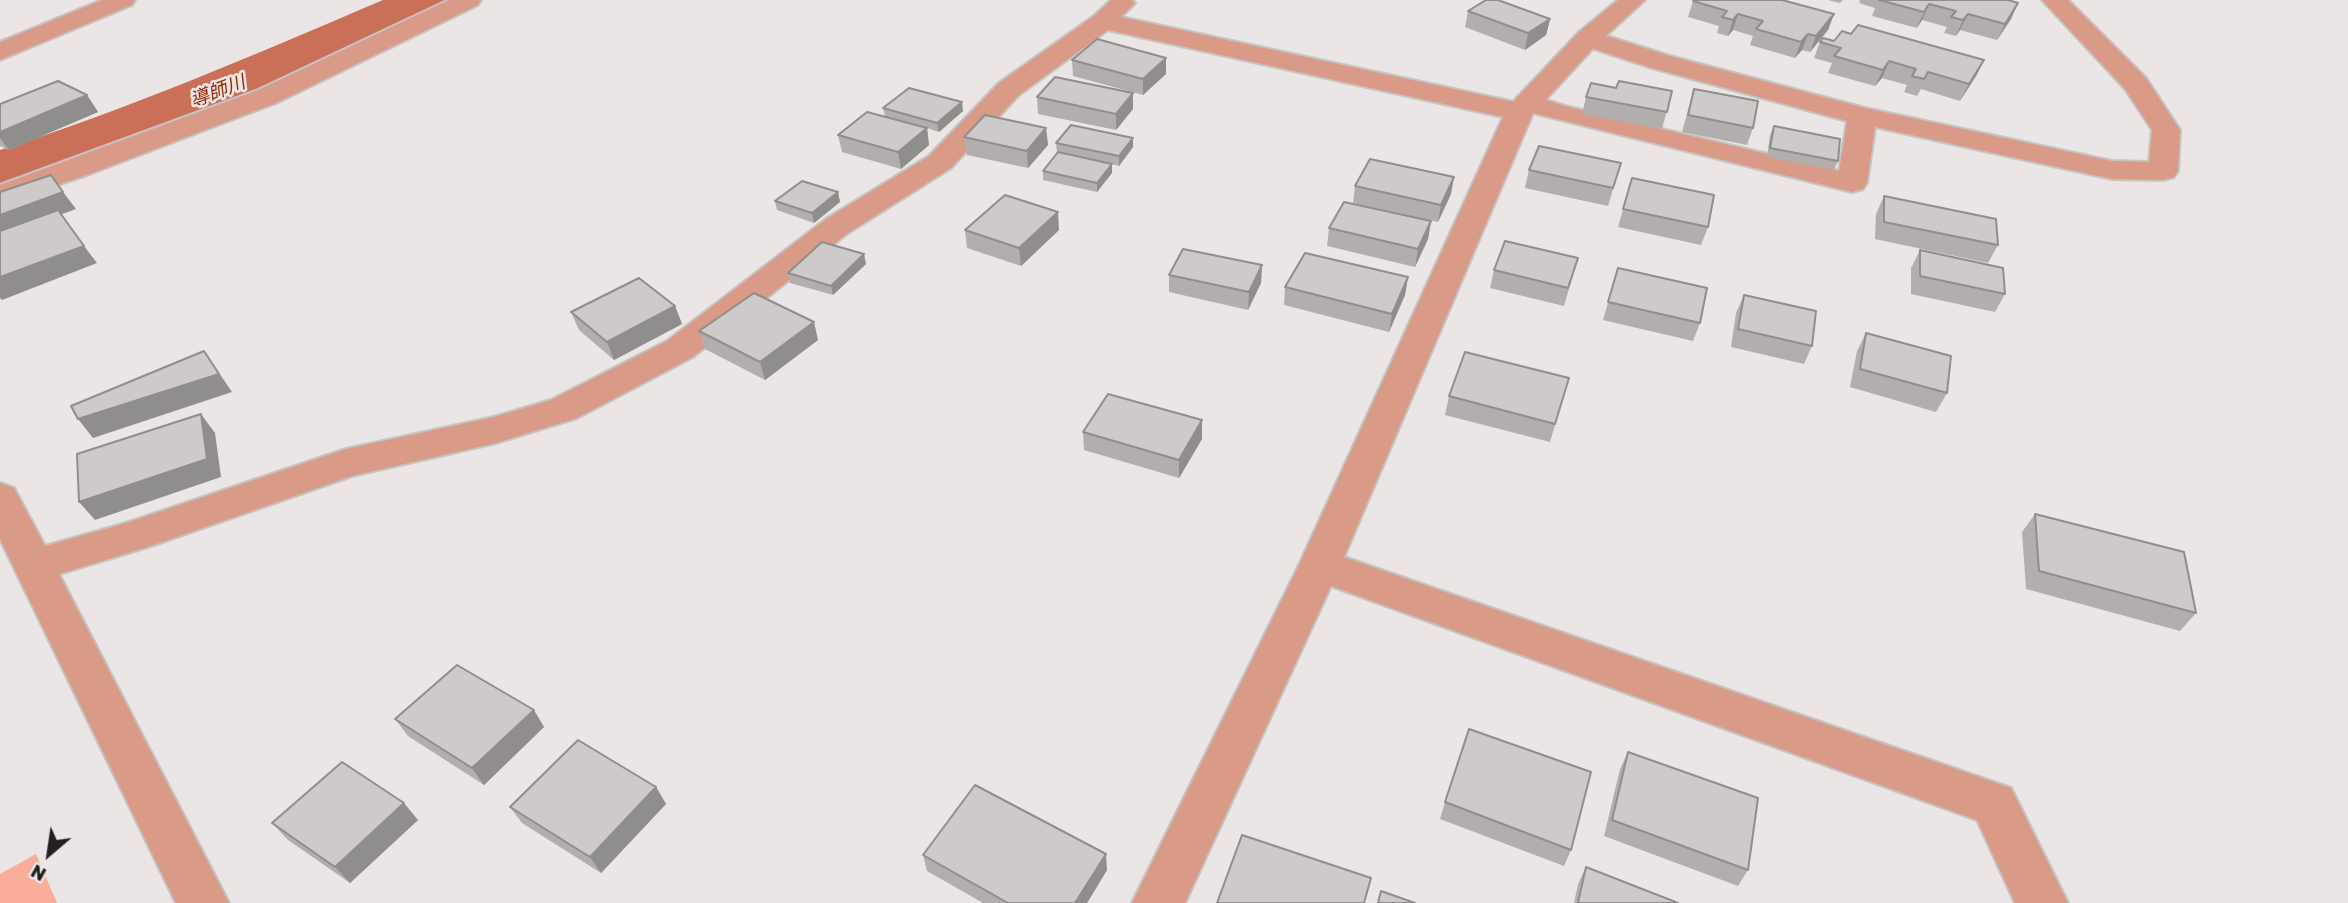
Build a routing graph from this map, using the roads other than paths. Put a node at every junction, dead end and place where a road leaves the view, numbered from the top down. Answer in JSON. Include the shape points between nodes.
{"nodes":[{"id":1,"x":123,"y":0,"type":"edge"},
{"id":2,"x":469,"y":0,"type":"edge"},
{"id":3,"x":1633,"y":0,"type":"edge"},
{"id":4,"x":2054,"y":0,"type":"edge"},
{"id":5,"x":1114,"y":10,"type":"edge"},
{"id":6,"x":1588,"y":38,"type":"junction"},
{"id":7,"x":0,"y":52,"type":"edge"},
{"id":8,"x":1524,"y":107,"type":"junction"},
{"id":9,"x":1862,"y":116,"type":"junction"},
{"id":10,"x":0,"y":195,"type":"edge"},
{"id":11,"x":0,"y":498,"type":"edge"},
{"id":12,"x":34,"y":565,"type":"junction"},
{"id":13,"x":1320,"y":565,"type":"junction"},
{"id":14,"x":203,"y":903,"type":"edge"},
{"id":15,"x":1158,"y":903,"type":"edge"},
{"id":16,"x":2042,"y":903,"type":"edge"}],
"edges":[{"from":1,"to":7,"type":"street"},
{"from":2,"to":10,"type":"street","via":[[266,97]]},
{"from":3,"to":6,"type":"street"},
{"from":4,"to":9,"type":"street","via":[[2136,84],[2166,130],[2163,172],[2112,170]]},
{"from":5,"to":8,"type":"street"},
{"from":5,"to":12,"type":"street","via":[[1009,89],[940,162],[837,226],[680,349],[564,409],[496,430],[346,463]]},
{"from":6,"to":8,"type":"street"},
{"from":6,"to":9,"type":"street"},
{"from":8,"to":9,"type":"street","via":[[1852,183]]},
{"from":8,"to":13,"type":"street"},
{"from":11,"to":12,"type":"street"},
{"from":12,"to":14,"type":"street"},
{"from":13,"to":15,"type":"street"},
{"from":13,"to":16,"type":"street","via":[[1994,804]]}]}
